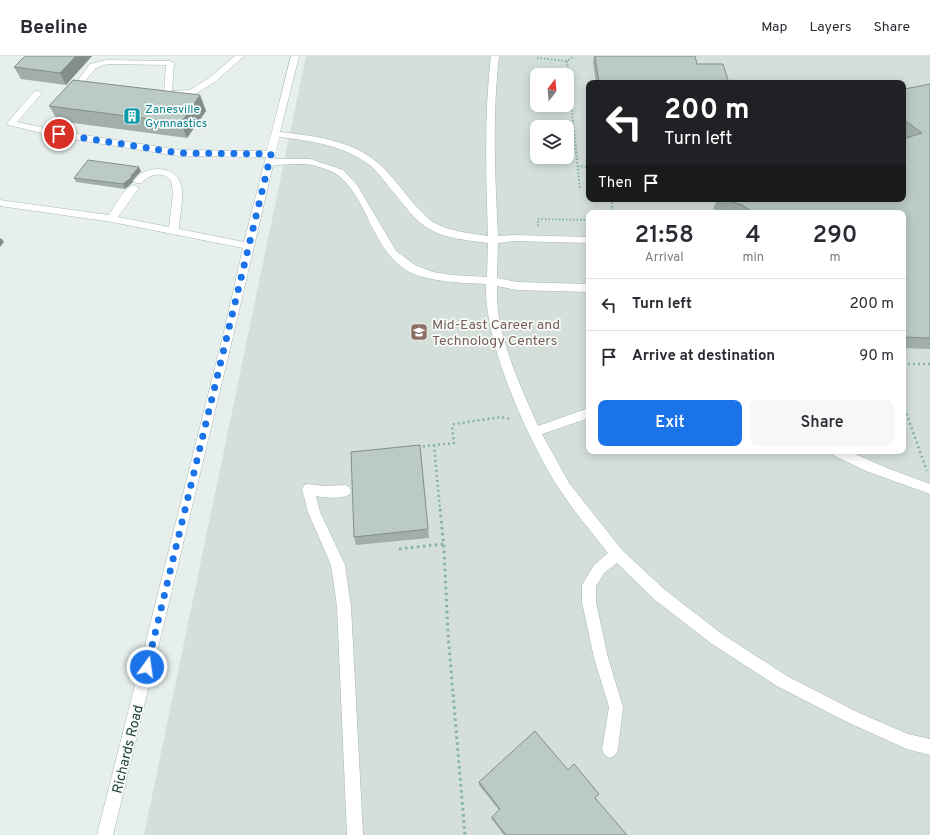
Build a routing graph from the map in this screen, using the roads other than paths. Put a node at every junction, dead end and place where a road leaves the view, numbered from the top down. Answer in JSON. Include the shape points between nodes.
{"nodes":[{"id":1,"x":240,"y":56,"type":"edge"},
{"id":2,"x":295,"y":56,"type":"edge"},
{"id":3,"x":495,"y":56,"type":"edge"},
{"id":4,"x":101,"y":87,"type":"edge"},
{"id":5,"x":38,"y":93,"type":"dead end"},
{"id":6,"x":275,"y":134,"type":"junction"},
{"id":7,"x":270,"y":158,"type":"junction"},
{"id":8,"x":0,"y":203,"type":"edge"},
{"id":9,"x":112,"y":219,"type":"junction"},
{"id":10,"x":174,"y":231,"type":"junction"},
{"id":11,"x":493,"y":240,"type":"junction"},
{"id":12,"x":586,"y":240,"type":"edge"},
{"id":13,"x":248,"y":246,"type":"junction"},
{"id":14,"x":491,"y":281,"type":"junction"},
{"id":15,"x":586,"y":288,"type":"edge"},
{"id":16,"x":586,"y":414,"type":"edge"},
{"id":17,"x":534,"y":432,"type":"junction"},
{"id":18,"x":842,"y":454,"type":"edge"},
{"id":19,"x":930,"y":489,"type":"edge"},
{"id":20,"x":345,"y":491,"type":"dead end"},
{"id":21,"x":617,"y":554,"type":"junction"},
{"id":22,"x":930,"y":747,"type":"edge"},
{"id":23,"x":610,"y":750,"type":"dead end"},
{"id":24,"x":106,"y":835,"type":"edge"},
{"id":25,"x":355,"y":835,"type":"edge"}],
"edges":[{"from":1,"to":4,"type":"street","via":[[212,80],[192,92],[164,94],[170,63],[108,62],[93,66],[79,84]]},
{"from":2,"to":6,"type":"street","name":"Richards Road"},
{"from":3,"to":11,"type":"street","via":[[492,98]]},
{"from":5,"to":7,"type":"street","via":[[11,123],[59,134],[179,153]]},
{"from":6,"to":7,"type":"street","name":"Richards Road"},
{"from":6,"to":11,"type":"street","via":[[310,138],[340,146],[362,156],[375,165],[430,225],[452,234]]},
{"from":7,"to":13,"type":"street","name":"Richards Road"},
{"from":7,"to":14,"type":"street","via":[[310,162],[340,172],[354,187],[392,253],[411,268],[445,278]]},
{"from":8,"to":9,"type":"street"},
{"from":9,"to":10,"type":"street"},
{"from":9,"to":10,"type":"street","via":[[126,197],[147,173],[166,172],[173,176],[177,184]]},
{"from":10,"to":13,"type":"street"},
{"from":11,"to":12,"type":"street"},
{"from":11,"to":14,"type":"street"},
{"from":13,"to":24,"type":"street","name":"Richards Road"},
{"from":14,"to":15,"type":"street","via":[[516,286]]},
{"from":14,"to":17,"type":"street","via":[[491,302],[498,334],[510,376]]},
{"from":16,"to":17,"type":"street"},
{"from":17,"to":21,"type":"street","via":[[565,487]]},
{"from":18,"to":19,"type":"street","via":[[889,476]]},
{"from":20,"to":25,"type":"street","via":[[325,492],[308,489],[314,512],[338,565],[344,606]]},
{"from":21,"to":22,"type":"street","via":[[660,595],[717,639],[782,681],[852,717],[907,741]]},
{"from":21,"to":23,"type":"street","via":[[599,569],[589,585],[588,602],[616,707]]}]}
